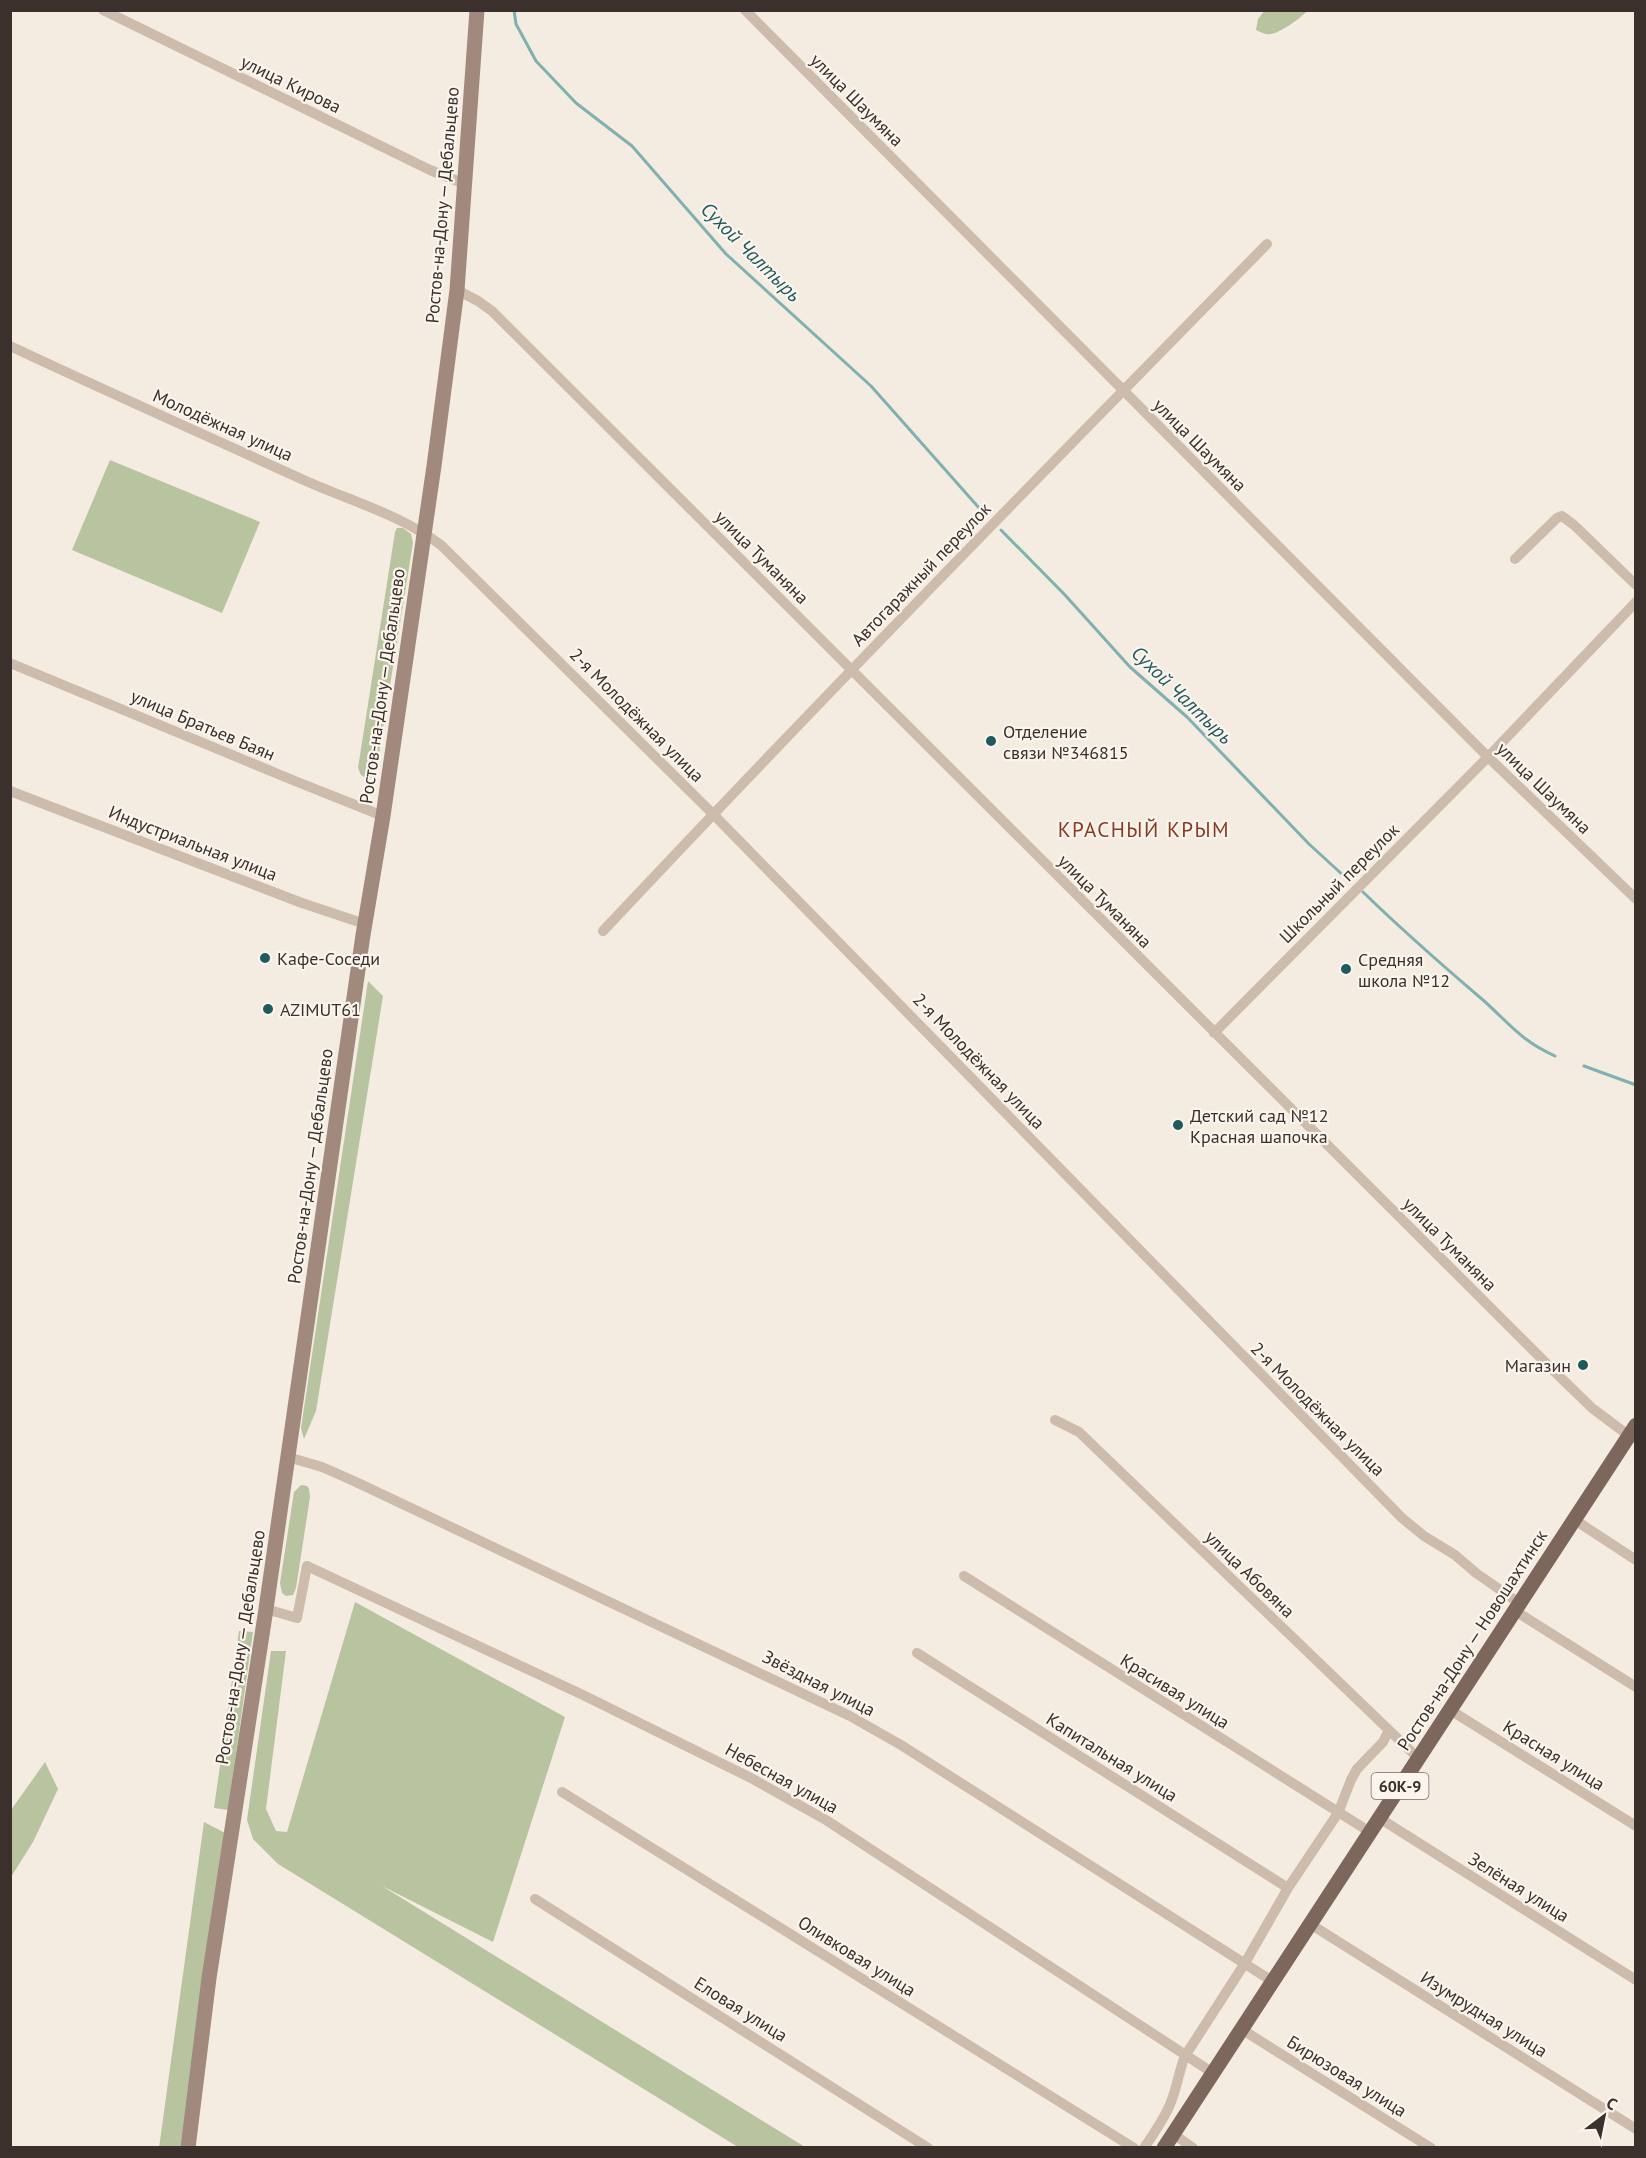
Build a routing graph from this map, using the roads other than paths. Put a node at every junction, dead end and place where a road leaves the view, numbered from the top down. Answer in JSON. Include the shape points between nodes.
{"nodes":[{"id":1,"x":103,"y":10,"type":"edge"},
{"id":2,"x":477,"y":10,"type":"edge"},
{"id":3,"x":745,"y":10,"type":"edge"},
{"id":4,"x":465,"y":184,"type":"junction"},
{"id":5,"x":1267,"y":244,"type":"dead end"},
{"id":6,"x":457,"y":290,"type":"junction"},
{"id":7,"x":10,"y":346,"type":"edge"},
{"id":8,"x":1123,"y":391,"type":"junction"},
{"id":9,"x":423,"y":532,"type":"junction"},
{"id":10,"x":1515,"y":559,"type":"dead end"},
{"id":11,"x":1635,"y":585,"type":"edge"},
{"id":12,"x":1635,"y":602,"type":"edge"},
{"id":13,"x":10,"y":663,"type":"edge"},
{"id":14,"x":851,"y":670,"type":"junction"},
{"id":15,"x":1488,"y":757,"type":"junction"},
{"id":16,"x":10,"y":791,"type":"edge"},
{"id":17,"x":713,"y":814,"type":"junction"},
{"id":18,"x":383,"y":816,"type":"junction"},
{"id":19,"x":1635,"y":899,"type":"edge"},
{"id":20,"x":365,"y":924,"type":"junction"},
{"id":21,"x":603,"y":931,"type":"dead end"},
{"id":22,"x":1214,"y":1033,"type":"junction"},
{"id":23,"x":1055,"y":1420,"type":"dead end"},
{"id":24,"x":1634,"y":1436,"type":"edge"},
{"id":25,"x":288,"y":1457,"type":"junction"},
{"id":26,"x":1581,"y":1524,"type":"junction"},
{"id":27,"x":1635,"y":1560,"type":"edge"},
{"id":28,"x":964,"y":1576,"type":"dead end"},
{"id":29,"x":1519,"y":1608,"type":"junction"},
{"id":30,"x":266,"y":1609,"type":"junction"},
{"id":31,"x":917,"y":1653,"type":"dead end"},
{"id":32,"x":1635,"y":1687,"type":"edge"},
{"id":33,"x":1455,"y":1713,"type":"junction"},
{"id":34,"x":1389,"y":1730,"type":"junction"},
{"id":35,"x":1418,"y":1758,"type":"junction"},
{"id":36,"x":562,"y":1792,"type":"dead end"},
{"id":37,"x":1338,"y":1813,"type":"junction"},
{"id":38,"x":1384,"y":1821,"type":"junction"},
{"id":39,"x":1635,"y":1826,"type":"edge"},
{"id":40,"x":1370,"y":1832,"type":"junction"},
{"id":41,"x":1288,"y":1888,"type":"junction"},
{"id":42,"x":536,"y":1899,"type":"dead end"},
{"id":43,"x":1315,"y":1927,"type":"junction"},
{"id":44,"x":1245,"y":1963,"type":"junction"},
{"id":45,"x":1635,"y":1980,"type":"edge"},
{"id":46,"x":1272,"y":1981,"type":"junction"},
{"id":47,"x":1246,"y":2032,"type":"junction"},
{"id":48,"x":1185,"y":2056,"type":"junction"},
{"id":49,"x":1213,"y":2073,"type":"junction"},
{"id":50,"x":1635,"y":2129,"type":"edge"},
{"id":51,"x":1176,"y":2143,"type":"edge"},
{"id":52,"x":188,"y":2148,"type":"edge"},
{"id":53,"x":928,"y":2148,"type":"edge"},
{"id":54,"x":1134,"y":2148,"type":"edge"},
{"id":55,"x":1144,"y":2148,"type":"edge"},
{"id":56,"x":1164,"y":2148,"type":"edge"},
{"id":57,"x":1193,"y":2148,"type":"edge"},
{"id":58,"x":1431,"y":2148,"type":"edge"}],
"edges":[{"from":1,"to":4,"type":"street","name":"улица Кирова"},
{"from":2,"to":4,"type":"street","name":"Ростов-на-Дону — Дебальцево"},
{"from":3,"to":8,"type":"street","name":"улица Шаумяна"},
{"from":4,"to":6,"type":"street","name":"Ростов-на-Дону — Дебальцево"},
{"from":5,"to":8,"type":"street","name":"Автогаражный переулок"},
{"from":6,"to":9,"type":"street","name":"Ростов-на-Дону — Дебальцево"},
{"from":6,"to":14,"type":"street","name":"улица Туманяна","via":[[492,311]]},
{"from":7,"to":9,"type":"street","name":"Молодёжная улица"},
{"from":8,"to":14,"type":"street","name":"Автогаражный переулок"},
{"from":8,"to":15,"type":"street","name":"улица Шаумяна"},
{"from":9,"to":17,"type":"street","name":"2-я Молодёжная улица","via":[[453,555]]},
{"from":9,"to":18,"type":"street","name":"Ростов-на-Дону — Дебальцево"},
{"from":10,"to":11,"type":"street","via":[[1562,516]]},
{"from":12,"to":15,"type":"street","name":"Школьный переулок"},
{"from":13,"to":18,"type":"street","name":"улица Братьев Баян"},
{"from":14,"to":17,"type":"street","name":"Автогаражный переулок"},
{"from":14,"to":22,"type":"street","name":"улица Туманяна"},
{"from":15,"to":19,"type":"street","name":"улица Шаумяна"},
{"from":15,"to":22,"type":"street","name":"Школьный переулок"},
{"from":16,"to":20,"type":"street","name":"Индустриальная улица"},
{"from":17,"to":21,"type":"street","name":"Автогаражный переулок"},
{"from":17,"to":29,"type":"street","name":"2-я Молодёжная улица","via":[[1402,1518]]},
{"from":18,"to":20,"type":"street","name":"Ростов-на-Дону — Дебальцево"},
{"from":20,"to":25,"type":"street","name":"Ростов-на-Дону — Дебальцево"},
{"from":22,"to":24,"type":"street","name":"улица Туманяна","via":[[1592,1408]]},
{"from":23,"to":34,"type":"street","name":"улица Абовяна","via":[[1079,1432]]},
{"from":24,"to":26,"type":"main road","name":"Ростов-на-Дону — Новошахтинск","number":"60К-9"},
{"from":24,"to":29,"type":"main road","name":"Ростов-на-Дону — Новошахтинск","number":"60К-9"},
{"from":25,"to":30,"type":"street","name":"Ростов-на-Дону — Дебальцево"},
{"from":25,"to":44,"type":"street","name":"Звёздная улица","via":[[322,1467],[850,1716]]},
{"from":26,"to":27,"type":"street"},
{"from":26,"to":29,"type":"main road","name":"Ростов-на-Дону — Новошахтинск","number":"60К-9"},
{"from":28,"to":37,"type":"street","name":"Красивая улица"},
{"from":29,"to":32,"type":"street","name":"2-я Молодёжная улица"},
{"from":29,"to":33,"type":"main road","name":"Ростов-на-Дону — Новошахтинск","number":"60К-9"},
{"from":29,"to":35,"type":"main road","name":"Ростов-на-Дону — Новошахтинск","number":"60К-9"},
{"from":30,"to":48,"type":"street","name":"Небесная улица","via":[[297,1618],[307,1566],[584,1695],[817,1815]]},
{"from":30,"to":52,"type":"street","name":"Ростов-на-Дону — Дебальцево","via":[[209,1978]]},
{"from":31,"to":41,"type":"street","name":"Капитальная улица"},
{"from":33,"to":38,"type":"main road","name":"Ростов-на-Дону — Новошахтинск","number":"60К-9"},
{"from":33,"to":39,"type":"street","name":"Красная улица"},
{"from":34,"to":35,"type":"street","name":"улица Абовяна"},
{"from":34,"to":37,"type":"street","via":[[1351,1780]]},
{"from":35,"to":40,"type":"main road","name":"Ростов-на-Дону — Новошахтинск","number":"60К-9"},
{"from":36,"to":54,"type":"street","name":"Оливковая улица"},
{"from":37,"to":40,"type":"street","name":"Красивая улица"},
{"from":37,"to":41,"type":"street"},
{"from":38,"to":43,"type":"main road","name":"Ростов-на-Дону — Новошахтинск","number":"60К-9"},
{"from":38,"to":45,"type":"street","name":"Зелёная улица"},
{"from":40,"to":46,"type":"main road","name":"Ростов-на-Дону — Новошахтинск","number":"60К-9"},
{"from":41,"to":44,"type":"street"},
{"from":42,"to":53,"type":"street","name":"Еловая улица"},
{"from":43,"to":47,"type":"main road","name":"Ростов-на-Дону — Новошахтинск","number":"60К-9"},
{"from":43,"to":50,"type":"street","name":"Изумрудная улица"},
{"from":44,"to":46,"type":"street","name":"Звёздная улица"},
{"from":44,"to":48,"type":"street"},
{"from":46,"to":49,"type":"main road","name":"Ростов-на-Дону — Новошахтинск","number":"60К-9"},
{"from":47,"to":51,"type":"main road","name":"Ростов-на-Дону — Новошахтинск","number":"60К-9"},
{"from":47,"to":58,"type":"street","name":"Бирюзовая улица"},
{"from":48,"to":49,"type":"street","name":"Небесная улица"},
{"from":48,"to":55,"type":"street","via":[[1172,2100]]},
{"from":49,"to":56,"type":"main road","name":"Ростов-на-Дону — Новошахтинск","number":"60К-9"},
{"from":51,"to":57,"type":"street"}]}
